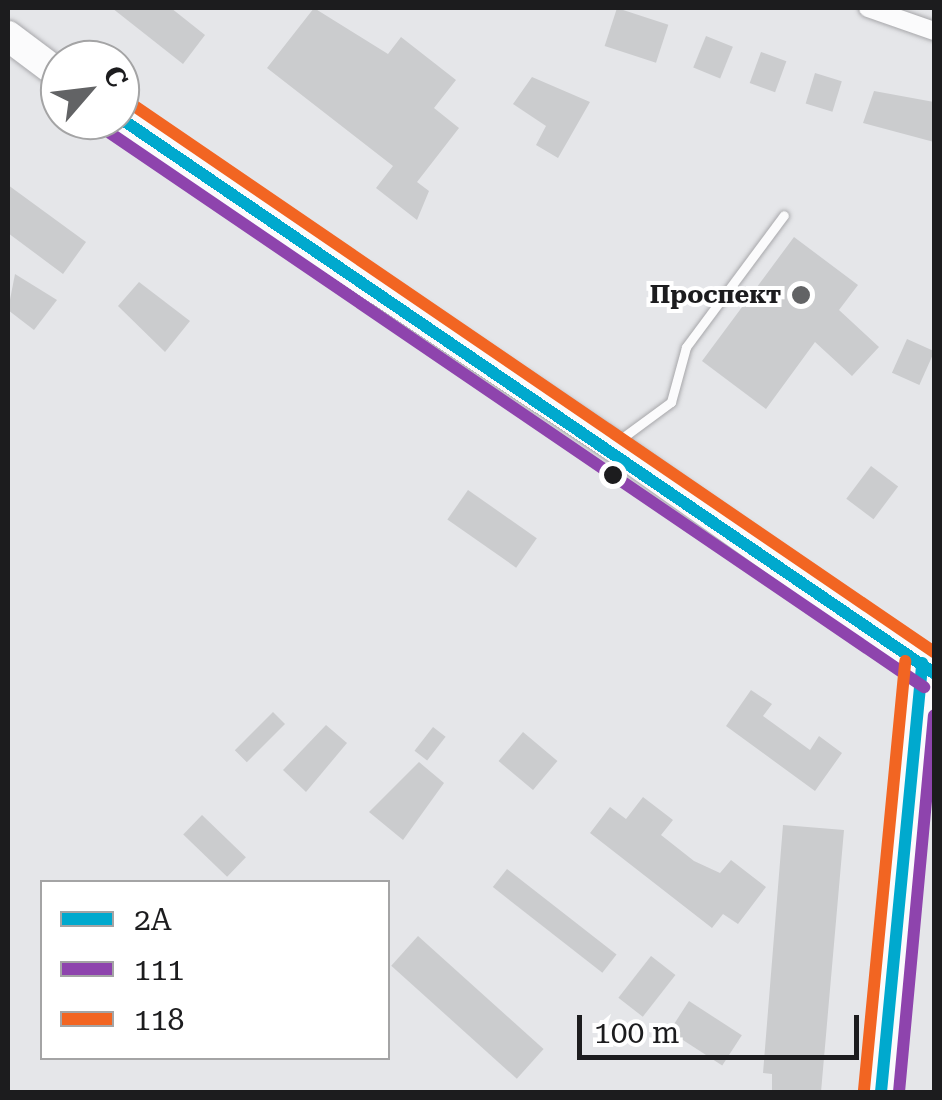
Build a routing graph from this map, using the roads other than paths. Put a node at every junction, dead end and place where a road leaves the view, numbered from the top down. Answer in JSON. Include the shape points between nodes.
{"nodes":[{"id":1,"x":868,"y":8,"type":"edge"},
{"id":2,"x":934,"y":31,"type":"edge"},
{"id":3,"x":8,"y":36,"type":"edge"},
{"id":4,"x":40,"y":60,"type":"edge"},
{"id":5,"x":140,"y":131,"type":"edge"},
{"id":6,"x":784,"y":215,"type":"dead end"},
{"id":7,"x":612,"y":444,"type":"junction"},
{"id":8,"x":928,"y":668,"type":"edge"},
{"id":9,"x":881,"y":1092,"type":"edge"}],
"edges":[{"from":1,"to":2,"type":"street"},
{"from":3,"to":4,"type":"main road"},
{"from":5,"to":7,"type":"main road"},
{"from":6,"to":7,"type":"lane","via":[[686,347],[671,402]]},
{"from":7,"to":8,"type":"main road"},
{"from":8,"to":9,"type":"main road"}]}
